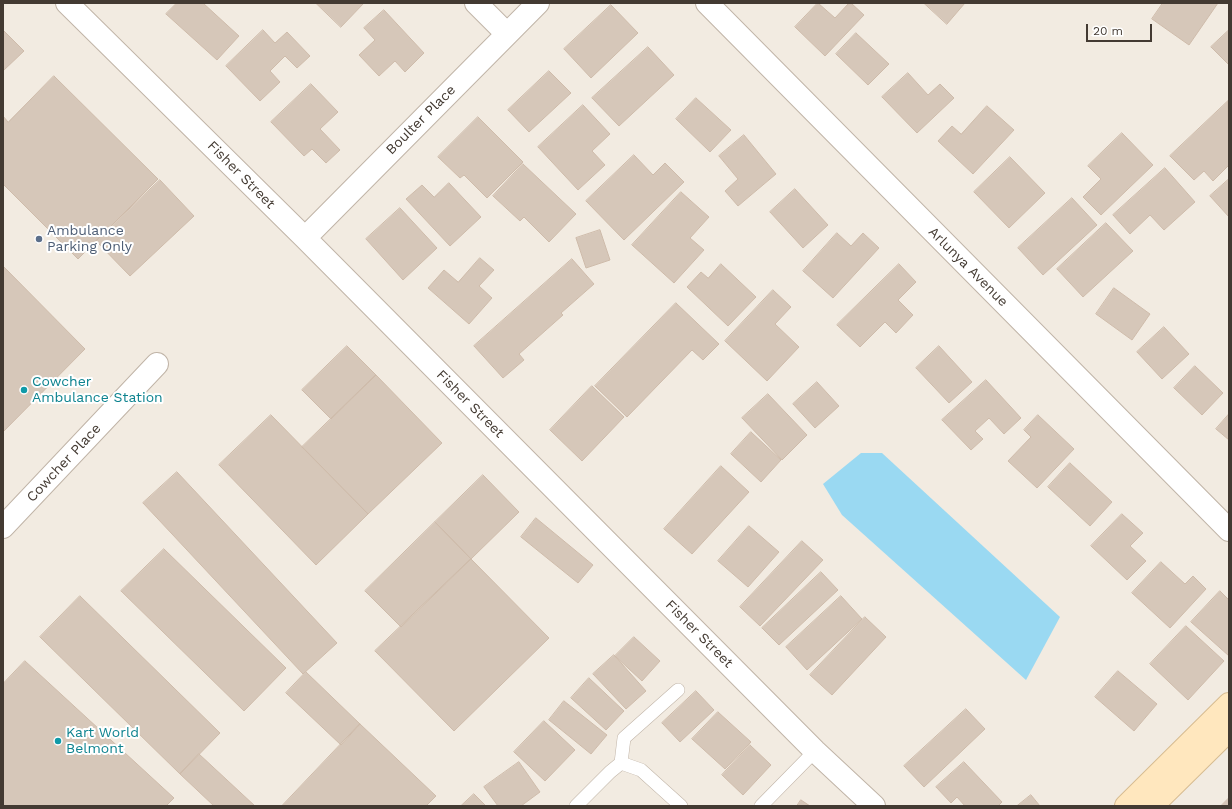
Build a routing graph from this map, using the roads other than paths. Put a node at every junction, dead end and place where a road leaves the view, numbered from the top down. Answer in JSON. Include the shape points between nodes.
{"nodes":[{"id":1,"x":66,"y":3,"type":"edge"},
{"id":2,"x":476,"y":3,"type":"edge"},
{"id":3,"x":538,"y":3,"type":"edge"},
{"id":4,"x":707,"y":3,"type":"edge"},
{"id":5,"x":507,"y":34,"type":"junction"},
{"id":6,"x":305,"y":238,"type":"junction"},
{"id":7,"x":157,"y":364,"type":"dead end"},
{"id":8,"x":3,"y":527,"type":"edge"},
{"id":9,"x":1229,"y":530,"type":"edge"},
{"id":10,"x":678,"y":690,"type":"dead end"},
{"id":11,"x":1229,"y":704,"type":"edge"},
{"id":12,"x":1229,"y":730,"type":"edge"},
{"id":13,"x":815,"y":751,"type":"junction"},
{"id":14,"x":621,"y":763,"type":"junction"},
{"id":15,"x":576,"y":806,"type":"edge"},
{"id":16,"x":681,"y":806,"type":"edge"},
{"id":17,"x":761,"y":806,"type":"edge"},
{"id":18,"x":874,"y":806,"type":"edge"},
{"id":19,"x":1126,"y":806,"type":"edge"},
{"id":20,"x":1152,"y":806,"type":"edge"}],
"edges":[{"from":1,"to":6,"type":"street","name":"Fisher Street"},
{"from":2,"to":5,"type":"street"},
{"from":3,"to":5,"type":"street","name":"Boulter Place"},
{"from":4,"to":9,"type":"street","name":"Arlunya Avenue"},
{"from":5,"to":6,"type":"street","name":"Boulter Place"},
{"from":6,"to":13,"type":"street","name":"Fisher Street"},
{"from":7,"to":8,"type":"street","name":"Cowcher Place"},
{"from":10,"to":14,"type":"lane","via":[[624,738]]},
{"from":11,"to":19,"type":"main road"},
{"from":12,"to":20,"type":"main road"},
{"from":13,"to":17,"type":"lane"},
{"from":13,"to":18,"type":"street","name":"Fisher Street"},
{"from":14,"to":15,"type":"lane"},
{"from":14,"to":16,"type":"lane","via":[[641,770]]}]}
